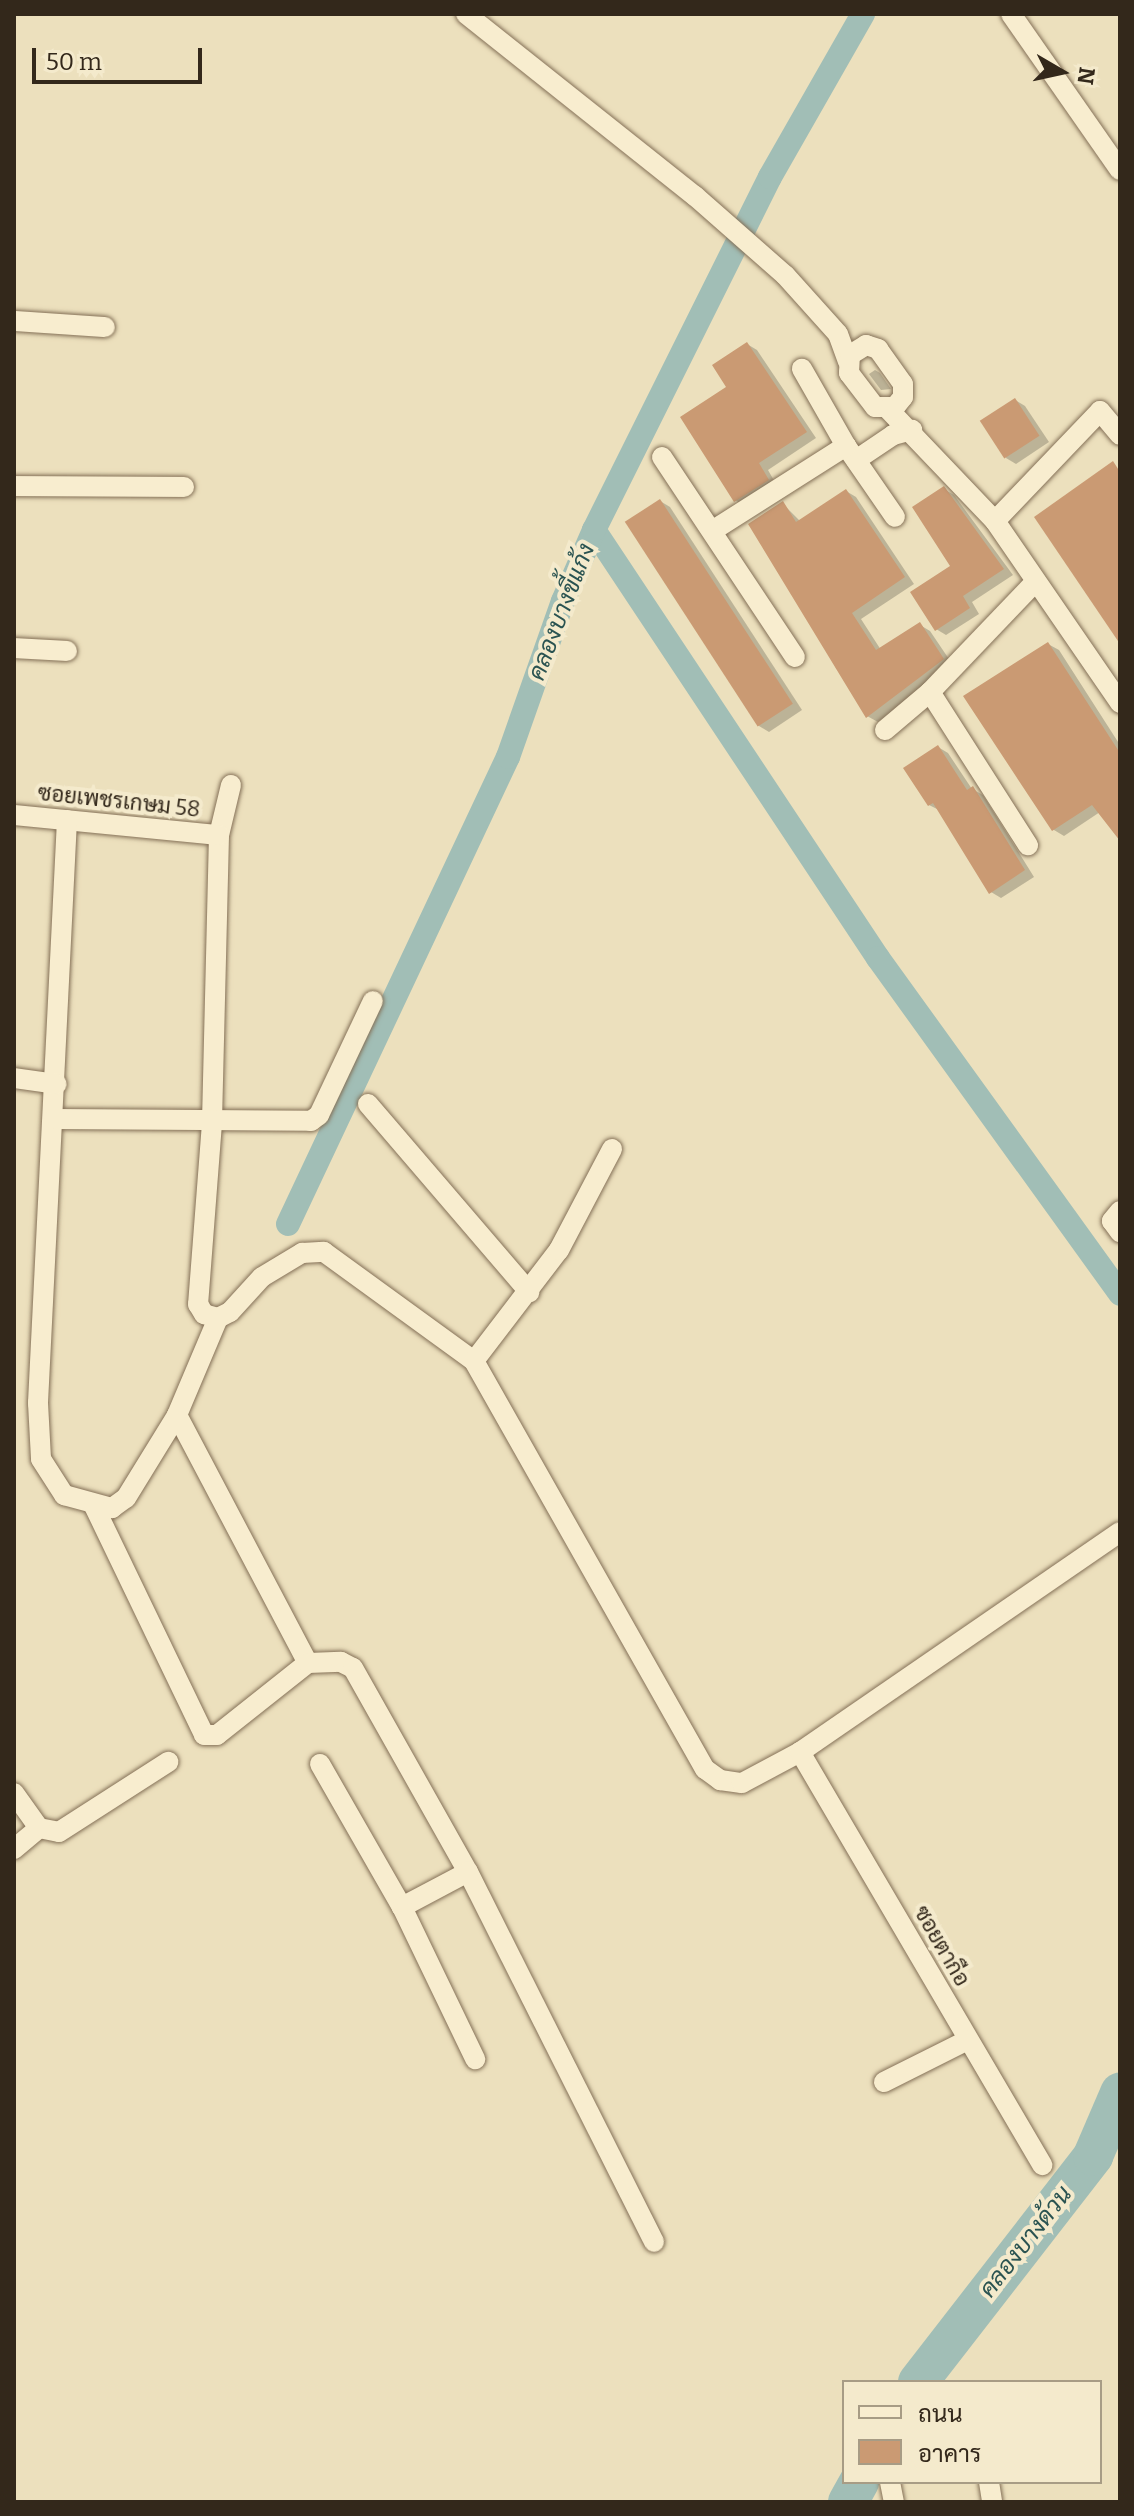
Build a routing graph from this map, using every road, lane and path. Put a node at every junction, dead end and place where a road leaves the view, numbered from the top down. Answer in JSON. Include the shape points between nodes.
{"nodes":[{"id":1,"x":466,"y":14,"type":"edge"},
{"id":2,"x":1011,"y":14,"type":"edge"},
{"id":3,"x":1120,"y":170,"type":"edge"},
{"id":4,"x":14,"y":321,"type":"edge"},
{"id":5,"x":105,"y":327,"type":"dead end"},
{"id":6,"x":838,"y":334,"type":"junction"},
{"id":7,"x":866,"y":345,"type":"junction"},
{"id":8,"x":848,"y":361,"type":"junction"},
{"id":9,"x":802,"y":369,"type":"dead end"},
{"id":10,"x":896,"y":403,"type":"junction"},
{"id":11,"x":908,"y":427,"type":"junction"},
{"id":12,"x":1120,"y":435,"type":"edge"},
{"id":13,"x":851,"y":453,"type":"junction"},
{"id":14,"x":662,"y":457,"type":"dead end"},
{"id":15,"x":14,"y":486,"type":"edge"},
{"id":16,"x":184,"y":487,"type":"dead end"},
{"id":17,"x":895,"y":517,"type":"dead end"},
{"id":18,"x":995,"y":521,"type":"junction"},
{"id":19,"x":712,"y":531,"type":"junction"},
{"id":20,"x":1035,"y":582,"type":"junction"},
{"id":21,"x":14,"y":648,"type":"edge"},
{"id":22,"x":67,"y":651,"type":"dead end"},
{"id":23,"x":795,"y":657,"type":"dead end"},
{"id":24,"x":930,"y":692,"type":"junction"},
{"id":25,"x":1120,"y":703,"type":"edge"},
{"id":26,"x":885,"y":730,"type":"dead end"},
{"id":27,"x":231,"y":785,"type":"dead end"},
{"id":28,"x":14,"y":815,"type":"edge"},
{"id":29,"x":67,"y":820,"type":"junction"},
{"id":30,"x":219,"y":835,"type":"junction"},
{"id":31,"x":1028,"y":845,"type":"dead end"},
{"id":32,"x":373,"y":1001,"type":"dead end"},
{"id":33,"x":14,"y":1078,"type":"edge"},
{"id":34,"x":57,"y":1084,"type":"junction"},
{"id":35,"x":368,"y":1104,"type":"dead end"},
{"id":36,"x":54,"y":1119,"type":"junction"},
{"id":37,"x":212,"y":1123,"type":"junction"},
{"id":38,"x":612,"y":1149,"type":"dead end"},
{"id":39,"x":1120,"y":1211,"type":"edge"},
{"id":40,"x":1120,"y":1232,"type":"edge"},
{"id":41,"x":529,"y":1292,"type":"junction"},
{"id":42,"x":218,"y":1318,"type":"junction"},
{"id":43,"x":474,"y":1361,"type":"junction"},
{"id":44,"x":177,"y":1415,"type":"junction"},
{"id":45,"x":94,"y":1506,"type":"junction"},
{"id":46,"x":1120,"y":1532,"type":"edge"},
{"id":47,"x":308,"y":1663,"type":"junction"},
{"id":48,"x":800,"y":1752,"type":"junction"},
{"id":49,"x":168,"y":1762,"type":"dead end"},
{"id":50,"x":320,"y":1764,"type":"dead end"},
{"id":51,"x":14,"y":1793,"type":"edge"},
{"id":52,"x":39,"y":1828,"type":"junction"},
{"id":53,"x":14,"y":1849,"type":"edge"},
{"id":54,"x":468,"y":1872,"type":"junction"},
{"id":55,"x":402,"y":1907,"type":"junction"},
{"id":56,"x":968,"y":2040,"type":"junction"},
{"id":57,"x":475,"y":2059,"type":"dead end"},
{"id":58,"x":884,"y":2082,"type":"dead end"},
{"id":59,"x":1042,"y":2165,"type":"dead end"},
{"id":60,"x":654,"y":2242,"type":"dead end"}],
"edges":[{"from":1,"to":6,"type":"street","via":[[695,196],[785,275]]},
{"from":2,"to":3,"type":"street"},
{"from":4,"to":5,"type":"street"},
{"from":6,"to":7,"type":"street"},
{"from":6,"to":8,"type":"street"},
{"from":7,"to":8,"type":"street","via":[[854,350]]},
{"from":7,"to":10,"type":"street","via":[[878,349],[900,378]]},
{"from":8,"to":10,"type":"street","via":[[849,373],[870,403]]},
{"from":9,"to":13,"type":"street"},
{"from":10,"to":11,"type":"street"},
{"from":11,"to":13,"type":"street"},
{"from":11,"to":18,"type":"street"},
{"from":12,"to":18,"type":"street","via":[[1100,411]]},
{"from":13,"to":17,"type":"street"},
{"from":13,"to":19,"type":"street"},
{"from":14,"to":19,"type":"street"},
{"from":15,"to":16,"type":"street"},
{"from":18,"to":20,"type":"street"},
{"from":19,"to":23,"type":"street"},
{"from":20,"to":24,"type":"street"},
{"from":20,"to":25,"type":"street"},
{"from":21,"to":22,"type":"street"},
{"from":24,"to":26,"type":"street"},
{"from":24,"to":31,"type":"street"},
{"from":27,"to":30,"type":"street"},
{"from":28,"to":29,"type":"street","name":"ซอยเพชรเกษม 58"},
{"from":29,"to":30,"type":"street","name":"ซอยเพชรเกษม 58"},
{"from":29,"to":34,"type":"street"},
{"from":30,"to":37,"type":"street"},
{"from":32,"to":37,"type":"street","via":[[311,1121]]},
{"from":33,"to":34,"type":"street"},
{"from":34,"to":36,"type":"street"},
{"from":35,"to":41,"type":"street"},
{"from":36,"to":37,"type":"street"},
{"from":36,"to":45,"type":"street","via":[[38,1403],[41,1459],[64,1495]]},
{"from":37,"to":42,"type":"street","via":[[198,1304],[204,1314]]},
{"from":38,"to":41,"type":"street","via":[[559,1250]]},
{"from":39,"to":40,"type":"street","via":[[1112,1221]]},
{"from":41,"to":43,"type":"street"},
{"from":42,"to":43,"type":"street","via":[[262,1277],[302,1253],[324,1252]]},
{"from":42,"to":44,"type":"street"},
{"from":43,"to":48,"type":"street","via":[[705,1769],[720,1780],[742,1783]]},
{"from":44,"to":45,"type":"street","via":[[126,1498],[112,1508]]},
{"from":44,"to":47,"type":"street"},
{"from":45,"to":47,"type":"street","via":[[204,1735],[217,1735]]},
{"from":46,"to":48,"type":"street"},
{"from":47,"to":54,"type":"street","via":[[341,1662],[353,1668]]},
{"from":48,"to":56,"type":"street","name":"ซอยตากือ"},
{"from":49,"to":52,"type":"street","via":[[59,1832]]},
{"from":50,"to":55,"type":"street"},
{"from":51,"to":52,"type":"street"},
{"from":52,"to":53,"type":"street"},
{"from":54,"to":55,"type":"street"},
{"from":54,"to":60,"type":"street"},
{"from":55,"to":57,"type":"street"},
{"from":56,"to":58,"type":"street"},
{"from":56,"to":59,"type":"street","name":"ซอยตากือ"}]}
